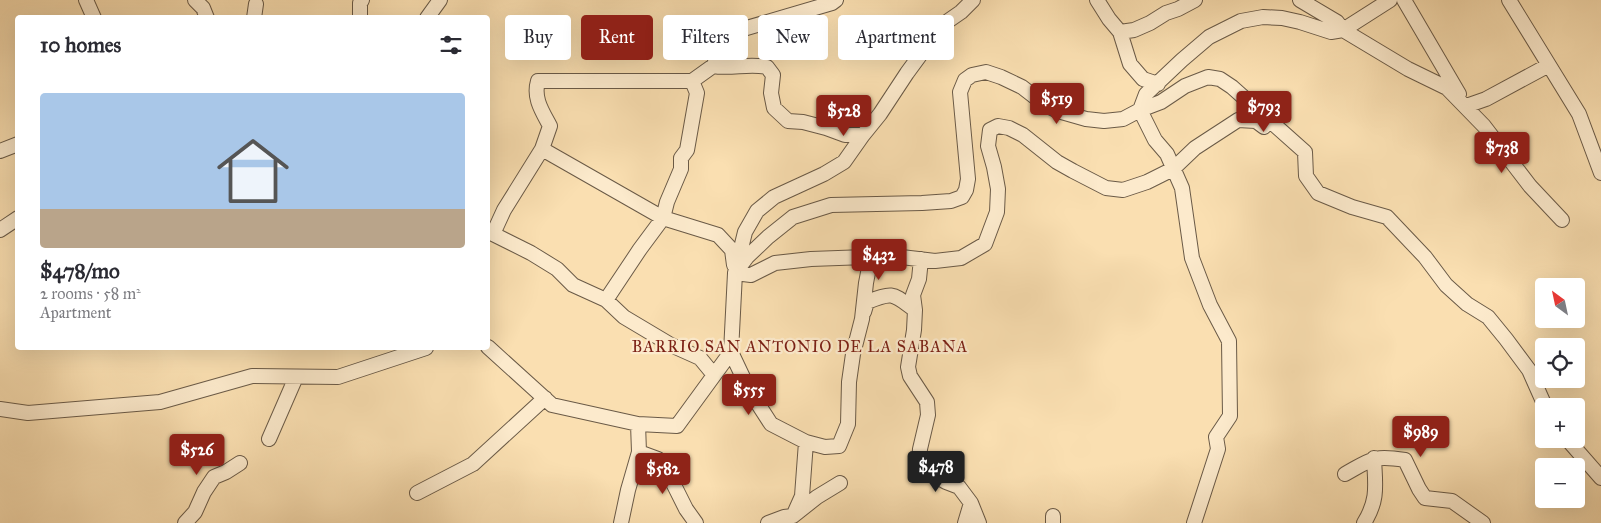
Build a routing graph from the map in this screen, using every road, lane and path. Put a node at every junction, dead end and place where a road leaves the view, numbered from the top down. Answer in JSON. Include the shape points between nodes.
{"nodes":[{"id":1,"x":86,"y":0,"type":"edge"},
{"id":2,"x":195,"y":0,"type":"edge"},
{"id":3,"x":362,"y":0,"type":"edge"},
{"id":4,"x":440,"y":0,"type":"edge"},
{"id":5,"x":836,"y":0,"type":"edge"},
{"id":6,"x":973,"y":0,"type":"edge"},
{"id":7,"x":1097,"y":0,"type":"edge"},
{"id":8,"x":1300,"y":0,"type":"edge"},
{"id":9,"x":1390,"y":0,"type":"edge"},
{"id":10,"x":1404,"y":0,"type":"edge"},
{"id":11,"x":1509,"y":0,"type":"edge"},
{"id":12,"x":1193,"y":1,"type":"edge"},
{"id":13,"x":93,"y":15,"type":"edge"},
{"id":14,"x":205,"y":15,"type":"edge"},
{"id":15,"x":360,"y":15,"type":"edge"},
{"id":16,"x":429,"y":15,"type":"edge"},
{"id":17,"x":1343,"y":30,"type":"junction"},
{"id":18,"x":1120,"y":32,"type":"junction"},
{"id":19,"x":1549,"y":65,"type":"junction"},
{"id":20,"x":713,"y":66,"type":"junction"},
{"id":21,"x":692,"y":81,"type":"junction"},
{"id":22,"x":1158,"y":84,"type":"junction"},
{"id":23,"x":1466,"y":106,"type":"junction"},
{"id":24,"x":1140,"y":110,"type":"junction"},
{"id":25,"x":1264,"y":127,"type":"dead end"},
{"id":26,"x":863,"y":135,"type":"junction"},
{"id":27,"x":15,"y":145,"type":"edge"},
{"id":28,"x":542,"y":149,"type":"junction"},
{"id":29,"x":0,"y":151,"type":"edge"},
{"id":30,"x":1173,"y":169,"type":"junction"},
{"id":31,"x":1601,"y":173,"type":"edge"},
{"id":32,"x":663,"y":218,"type":"junction"},
{"id":33,"x":15,"y":220,"type":"edge"},
{"id":34,"x":1562,"y":220,"type":"dead end"},
{"id":35,"x":0,"y":230,"type":"edge"},
{"id":36,"x":490,"y":233,"type":"edge"},
{"id":37,"x":871,"y":257,"type":"junction"},
{"id":38,"x":921,"y":259,"type":"junction"},
{"id":39,"x":735,"y":273,"type":"junction"},
{"id":40,"x":606,"y":300,"type":"junction"},
{"id":41,"x":915,"y":310,"type":"junction"},
{"id":42,"x":862,"y":319,"type":"junction"},
{"id":43,"x":490,"y":349,"type":"edge"},
{"id":44,"x":420,"y":350,"type":"edge"},
{"id":45,"x":731,"y":352,"type":"junction"},
{"id":46,"x":714,"y":375,"type":"junction"},
{"id":47,"x":296,"y":377,"type":"junction"},
{"id":48,"x":545,"y":398,"type":"junction"},
{"id":49,"x":1541,"y":398,"type":"edge"},
{"id":50,"x":0,"y":409,"type":"edge"},
{"id":51,"x":638,"y":424,"type":"junction"},
{"id":52,"x":269,"y":439,"type":"dead end"},
{"id":53,"x":806,"y":442,"type":"junction"},
{"id":54,"x":1575,"y":448,"type":"edge"},
{"id":55,"x":639,"y":452,"type":"junction"},
{"id":56,"x":1374,"y":458,"type":"junction"},
{"id":57,"x":240,"y":463,"type":"dead end"},
{"id":58,"x":1345,"y":474,"type":"dead end"},
{"id":59,"x":1601,"y":478,"type":"edge"},
{"id":60,"x":840,"y":483,"type":"dead end"},
{"id":61,"x":417,"y":493,"type":"dead end"},
{"id":62,"x":971,"y":503,"type":"junction"},
{"id":63,"x":793,"y":519,"type":"edge"},
{"id":64,"x":185,"y":523,"type":"edge"},
{"id":65,"x":621,"y":523,"type":"edge"},
{"id":66,"x":696,"y":523,"type":"edge"},
{"id":67,"x":768,"y":523,"type":"edge"},
{"id":68,"x":965,"y":523,"type":"edge"},
{"id":69,"x":979,"y":523,"type":"edge"},
{"id":70,"x":1194,"y":523,"type":"edge"},
{"id":71,"x":1364,"y":523,"type":"edge"},
{"id":72,"x":1483,"y":523,"type":"edge"}],
"edges":[{"from":1,"to":13,"type":"street"},
{"from":2,"to":14,"type":"street"},
{"from":3,"to":15,"type":"street"},
{"from":4,"to":16,"type":"street"},
{"from":5,"to":20,"type":"street","via":[[733,32]]},
{"from":6,"to":26,"type":"street","via":[[948,20],[929,42]]},
{"from":7,"to":18,"type":"street"},
{"from":8,"to":17,"type":"street","via":[[1336,22]]},
{"from":9,"to":17,"type":"street"},
{"from":10,"to":23,"type":"street"},
{"from":11,"to":19,"type":"street"},
{"from":12,"to":18,"type":"street","via":[[1134,30]]},
{"from":17,"to":22,"type":"street","via":[[1331,32],[1300,22],[1263,17],[1241,21],[1209,37]]},
{"from":17,"to":23,"type":"street","via":[[1447,88]]},
{"from":18,"to":22,"type":"street","via":[[1130,64],[1143,79]]},
{"from":19,"to":23,"type":"street","via":[[1486,99]]},
{"from":19,"to":31,"type":"street","via":[[1579,114]]},
{"from":20,"to":21,"type":"street"},
{"from":20,"to":26,"type":"street","via":[[767,67],[773,75],[771,93],[774,108],[788,121],[803,122],[845,135]]},
{"from":21,"to":28,"type":"street","via":[[538,81],[539,105],[550,126]]},
{"from":21,"to":32,"type":"street","via":[[697,92],[687,150],[681,158],[681,169]]},
{"from":22,"to":24,"type":"street","via":[[1146,94]]},
{"from":23,"to":34,"type":"street","via":[[1530,186]]},
{"from":24,"to":30,"type":"street"},
{"from":24,"to":39,"type":"street","via":[[1123,119],[1104,122],[1086,119],[1058,111],[1001,77],[986,72],[972,75],[965,80],[960,92],[968,179],[962,197],[922,203],[831,204],[793,217],[747,257]]},
{"from":24,"to":49,"type":"street","via":[[1208,77],[1220,79],[1232,87],[1306,152],[1306,176],[1318,193],[1387,217],[1446,285],[1488,317],[1529,370]]},
{"from":25,"to":30,"type":"street","via":[[1256,121],[1238,120],[1195,148]]},
{"from":26,"to":39,"type":"street","via":[[844,162],[774,196],[756,211],[744,232]]},
{"from":27,"to":29,"type":"street"},
{"from":28,"to":32,"type":"street"},
{"from":28,"to":36,"type":"street"},
{"from":30,"to":38,"type":"street","via":[[1123,190],[1106,188],[1057,162],[1023,136],[998,126],[990,130],[988,146],[998,189],[997,212],[985,244],[961,258]]},
{"from":30,"to":70,"type":"street","via":[[1182,188],[1192,258],[1229,341],[1230,416],[1216,437],[1218,449]]},
{"from":32,"to":39,"type":"street","via":[[718,235],[732,250]]},
{"from":32,"to":40,"type":"street"},
{"from":33,"to":35,"type":"street"},
{"from":36,"to":40,"type":"street","via":[[557,269],[574,286]]},
{"from":37,"to":38,"type":"street"},
{"from":37,"to":39,"type":"street","via":[[775,263],[752,275]]},
{"from":37,"to":42,"type":"street"},
{"from":38,"to":41,"type":"street","via":[[919,280],[913,295]]},
{"from":39,"to":45,"type":"street"},
{"from":40,"to":46,"type":"street","via":[[624,317],[700,358]]},
{"from":41,"to":42,"type":"street","via":[[896,295],[885,295],[867,302]]},
{"from":41,"to":62,"type":"street","via":[[908,367],[910,376],[927,402],[928,415],[919,464],[958,487]]},
{"from":42,"to":53,"type":"street","via":[[849,382],[848,424],[839,446],[825,447]]},
{"from":43,"to":48,"type":"street"},
{"from":44,"to":47,"type":"street","via":[[338,377]]},
{"from":45,"to":46,"type":"street"},
{"from":45,"to":53,"type":"street","via":[[749,390],[771,424]]},
{"from":46,"to":51,"type":"street","via":[[677,426]]},
{"from":47,"to":50,"type":"street","via":[[252,376],[160,402],[28,413]]},
{"from":47,"to":52,"type":"street"},
{"from":48,"to":51,"type":"street","via":[[552,405]]},
{"from":48,"to":61,"type":"street","via":[[473,464]]},
{"from":51,"to":55,"type":"street"},
{"from":53,"to":63,"type":"street","via":[[802,496]]},
{"from":54,"to":59,"type":"street"},
{"from":55,"to":65,"type":"street"},
{"from":55,"to":66,"type":"street","via":[[658,459]]},
{"from":56,"to":58,"type":"street"},
{"from":56,"to":71,"type":"street","via":[[1375,497]]},
{"from":56,"to":72,"type":"street","via":[[1405,460],[1425,498],[1452,501]]},
{"from":57,"to":64,"type":"street","via":[[214,477],[195,512]]},
{"from":60,"to":63,"type":"street","via":[[817,497]]},
{"from":62,"to":68,"type":"street"},
{"from":62,"to":69,"type":"street"},
{"from":63,"to":67,"type":"street","via":[[784,517]]}]}
